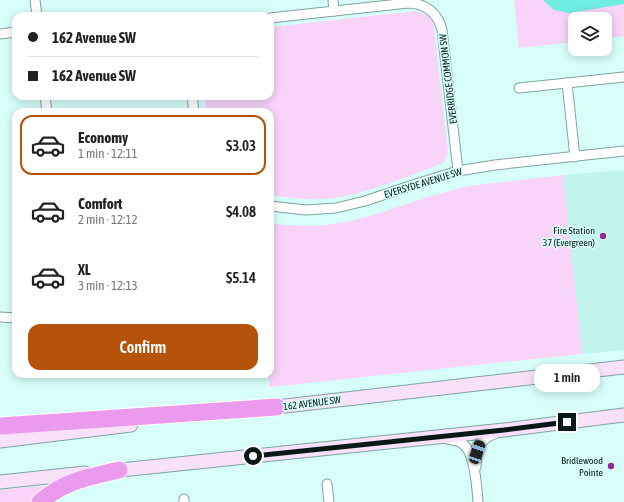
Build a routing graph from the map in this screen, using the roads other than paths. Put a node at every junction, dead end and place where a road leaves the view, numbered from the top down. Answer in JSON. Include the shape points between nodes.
{"nodes":[{"id":1,"x":35,"y":0,"type":"edge"},
{"id":2,"x":333,"y":0,"type":"edge"},
{"id":3,"x":334,"y":11,"type":"junction"},
{"id":4,"x":36,"y":12,"type":"edge"},
{"id":5,"x":274,"y":18,"type":"edge"},
{"id":6,"x":12,"y":32,"type":"edge"},
{"id":7,"x":0,"y":34,"type":"edge"},
{"id":8,"x":624,"y":77,"type":"edge"},
{"id":9,"x":567,"y":83,"type":"junction"},
{"id":10,"x":519,"y":88,"type":"dead end"},
{"id":11,"x":624,"y":151,"type":"edge"},
{"id":12,"x":575,"y":157,"type":"junction"},
{"id":13,"x":458,"y":171,"type":"junction"},
{"id":14,"x":274,"y":206,"type":"edge"},
{"id":15,"x":0,"y":317,"type":"edge"},
{"id":16,"x":12,"y":318,"type":"edge"},
{"id":17,"x":624,"y":367,"type":"edge"},
{"id":18,"x":277,"y":407,"type":"junction"},
{"id":19,"x":624,"y":409,"type":"edge"},
{"id":20,"x":624,"y":415,"type":"edge"},
{"id":21,"x":595,"y":418,"type":"junction"},
{"id":22,"x":0,"y":426,"type":"edge"},
{"id":23,"x":510,"y":429,"type":"junction"},
{"id":24,"x":432,"y":437,"type":"junction"},
{"id":25,"x":0,"y":441,"type":"edge"},
{"id":26,"x":119,"y":470,"type":"junction"},
{"id":27,"x":476,"y":478,"type":"junction"},
{"id":28,"x":0,"y":482,"type":"edge"},
{"id":29,"x":327,"y":484,"type":"dead end"},
{"id":30,"x":40,"y":502,"type":"edge"},
{"id":31,"x":329,"y":502,"type":"edge"},
{"id":32,"x":478,"y":502,"type":"edge"}],
"edges":[{"from":1,"to":4,"type":"street"},
{"from":2,"to":3,"type":"street"},
{"from":3,"to":5,"type":"street","name":"EVERRIDGE COMMON SW"},
{"from":3,"to":13,"type":"street","name":"EVERRIDGE COMMON SW","via":[[416,3],[435,14],[442,30]]},
{"from":6,"to":7,"type":"street"},
{"from":8,"to":9,"type":"street"},
{"from":9,"to":10,"type":"street"},
{"from":9,"to":12,"type":"street"},
{"from":11,"to":12,"type":"street","name":"EVERSYDE AVENUE SW"},
{"from":12,"to":13,"type":"street","name":"EVERSYDE AVENUE SW"},
{"from":13,"to":14,"type":"street","name":"EVERSYDE AVENUE SW","via":[[336,208],[306,210]]},
{"from":15,"to":16,"type":"street"},
{"from":17,"to":18,"type":"main road","name":"162 AVENUE SW"},
{"from":18,"to":22,"type":"highway"},
{"from":18,"to":25,"type":"main road","name":"162 AVENUE SW"},
{"from":19,"to":21,"type":"main road"},
{"from":20,"to":21,"type":"main road"},
{"from":21,"to":23,"type":"main road"},
{"from":23,"to":24,"type":"main road"},
{"from":23,"to":27,"type":"street","via":[[494,434],[480,443]]},
{"from":24,"to":26,"type":"main road"},
{"from":24,"to":27,"type":"street","via":[[464,444],[470,452]]},
{"from":26,"to":28,"type":"main road"},
{"from":26,"to":30,"type":"highway","via":[[60,487]]},
{"from":27,"to":32,"type":"street"},
{"from":29,"to":31,"type":"street"}]}
